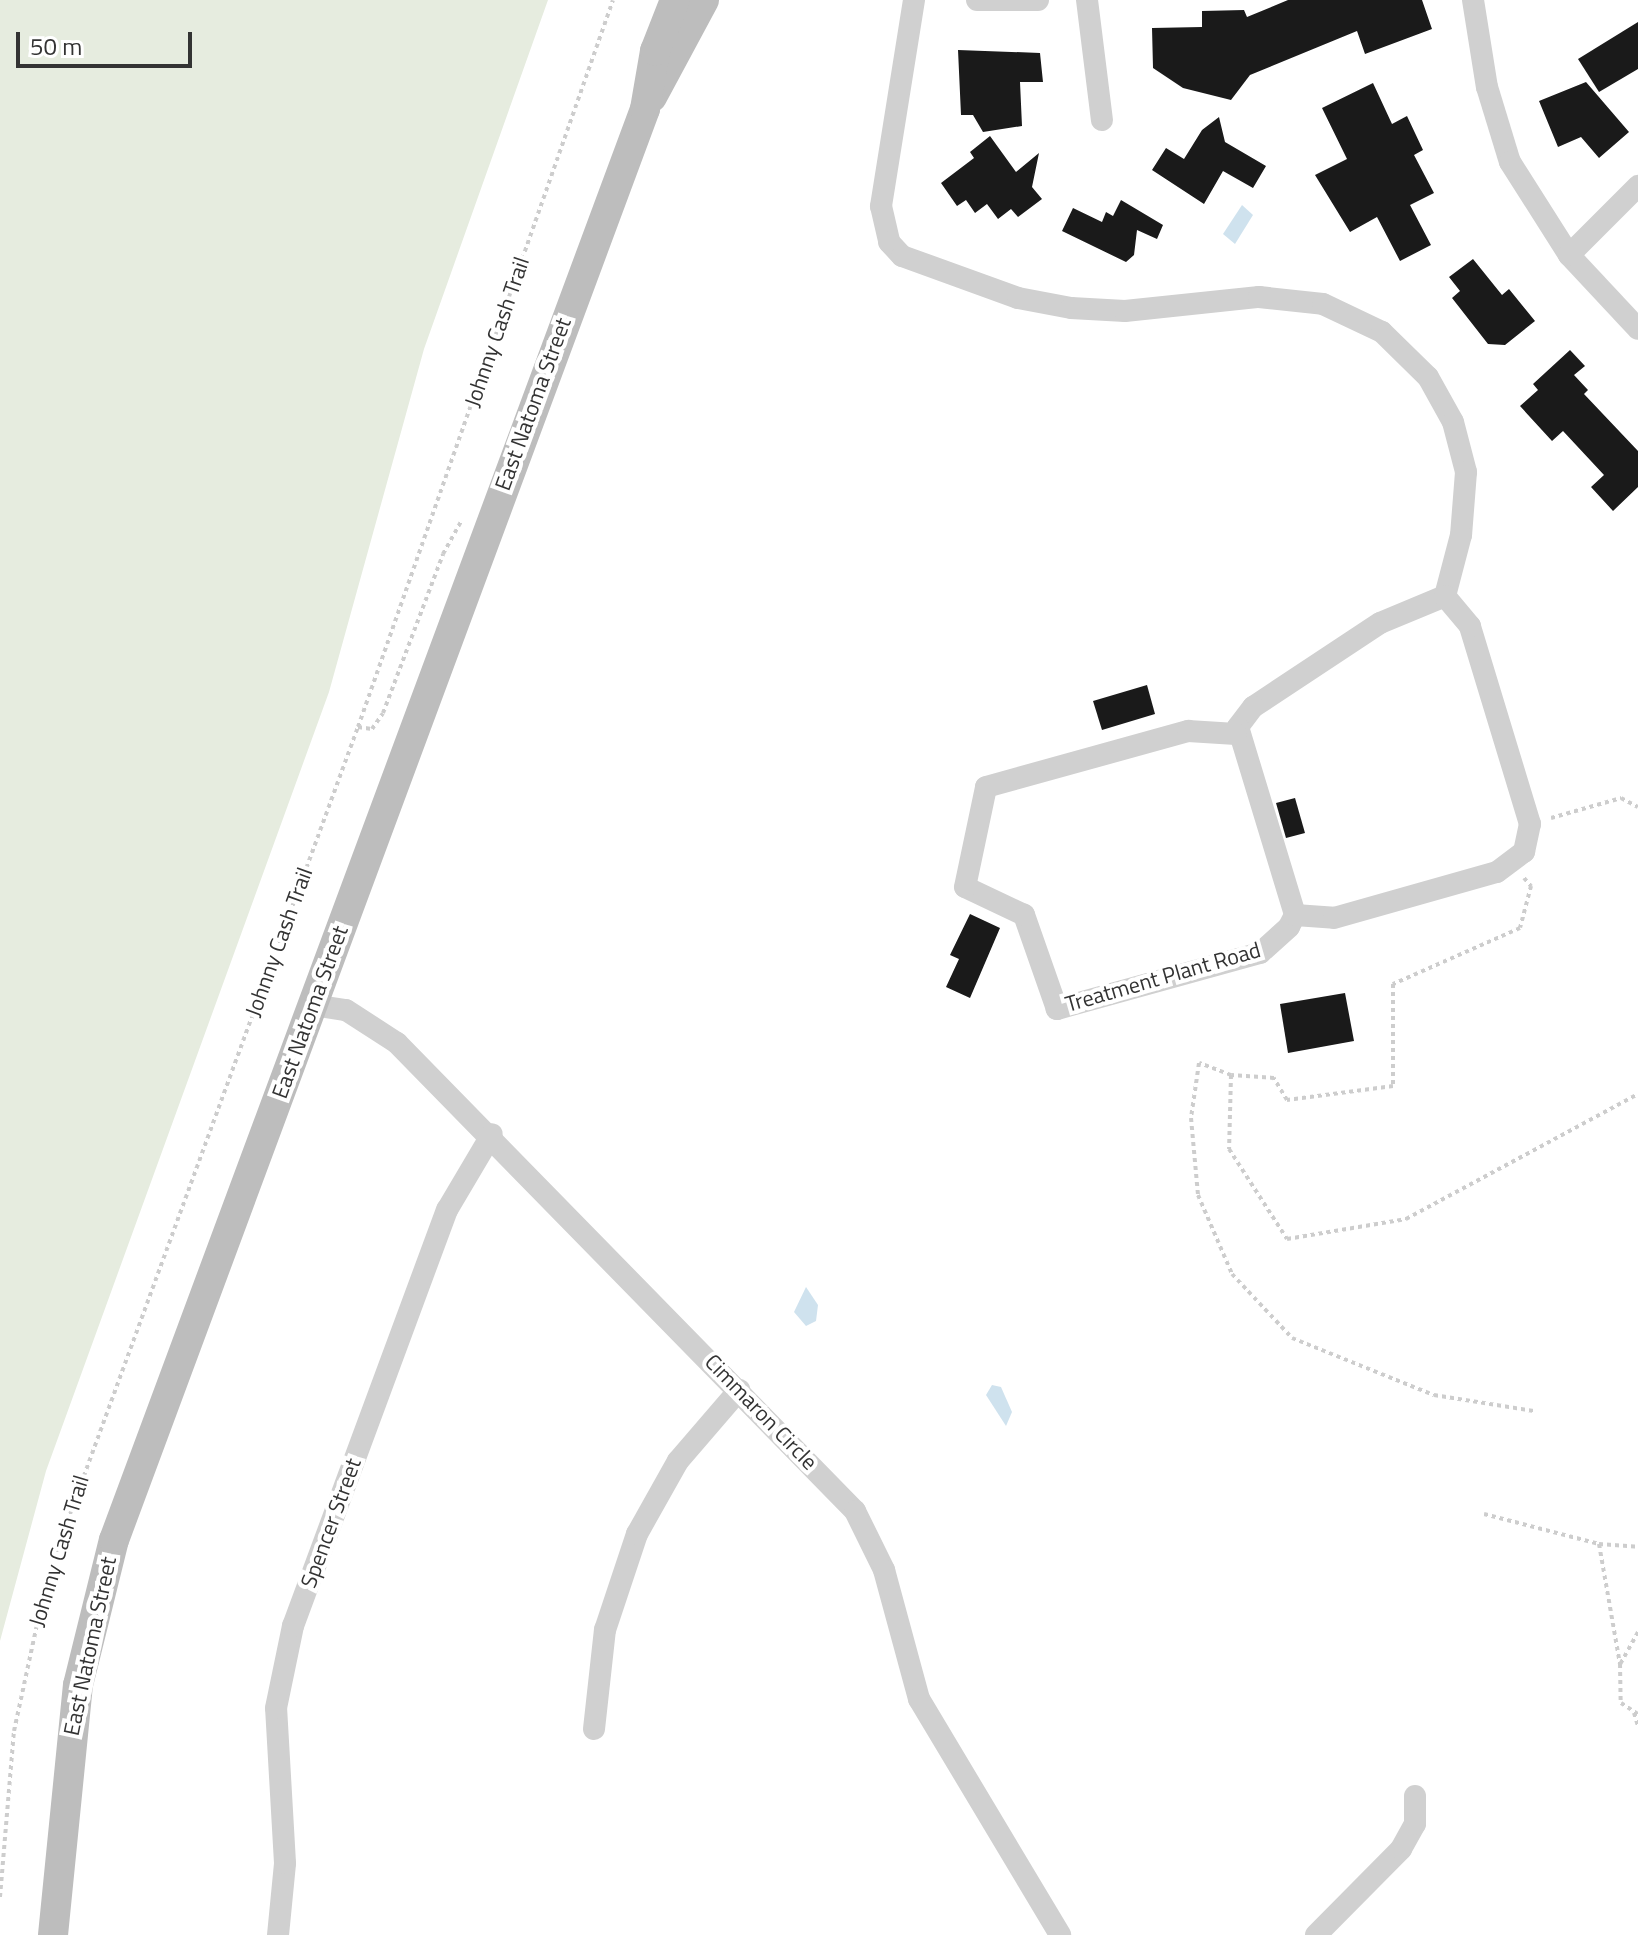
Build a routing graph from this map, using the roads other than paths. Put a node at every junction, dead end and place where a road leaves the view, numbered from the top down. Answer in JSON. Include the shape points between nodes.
{"nodes":[{"id":1,"x":675,"y":0,"type":"edge"},
{"id":2,"x":704,"y":0,"type":"edge"},
{"id":3,"x":914,"y":0,"type":"edge"},
{"id":4,"x":977,"y":0,"type":"edge"},
{"id":5,"x":1038,"y":0,"type":"edge"},
{"id":6,"x":1087,"y":0,"type":"edge"},
{"id":7,"x":1473,"y":0,"type":"edge"},
{"id":8,"x":645,"y":109,"type":"junction"},
{"id":9,"x":1102,"y":120,"type":"dead end"},
{"id":10,"x":1638,"y":186,"type":"edge"},
{"id":11,"x":1569,"y":255,"type":"junction"},
{"id":12,"x":1638,"y":329,"type":"edge"},
{"id":13,"x":1445,"y":596,"type":"junction"},
{"id":14,"x":1236,"y":734,"type":"junction"},
{"id":15,"x":1295,"y":915,"type":"junction"},
{"id":16,"x":313,"y":1005,"type":"junction"},
{"id":17,"x":492,"y":1134,"type":"junction"},
{"id":18,"x":739,"y":1390,"type":"junction"},
{"id":19,"x":594,"y":1729,"type":"dead end"},
{"id":20,"x":1415,"y":1796,"type":"dead end"},
{"id":21,"x":53,"y":1935,"type":"edge"},
{"id":22,"x":278,"y":1935,"type":"edge"},
{"id":23,"x":1060,"y":1935,"type":"edge"},
{"id":24,"x":1316,"y":1935,"type":"edge"}],
"edges":[{"from":1,"to":8,"type":"main road","name":"East Natoma Street","via":[[655,51]]},
{"from":2,"to":8,"type":"main road","name":"East Natoma Street"},
{"from":3,"to":13,"type":"street","via":[[881,206],[889,242],[913,262],[1018,298],[1125,311],[1298,299],[1382,332],[1428,377],[1461,446],[1465,503]]},
{"from":4,"to":5,"type":"street"},
{"from":6,"to":9,"type":"street"},
{"from":7,"to":11,"type":"street","via":[[1487,87],[1506,149],[1528,197]]},
{"from":8,"to":16,"type":"main road","name":"East Natoma Street"},
{"from":10,"to":11,"type":"street"},
{"from":11,"to":12,"type":"street"},
{"from":13,"to":14,"type":"street","via":[[1380,623],[1253,707]]},
{"from":13,"to":15,"type":"street","via":[[1470,626],[1530,824],[1524,852],[1513,865],[1334,918]]},
{"from":14,"to":15,"type":"street"},
{"from":14,"to":15,"type":"street","name":"Treatment Plant Road","via":[[1188,731],[986,787],[965,887],[1024,915],[1057,1009],[1260,953],[1277,942]]},
{"from":16,"to":17,"type":"street","name":"Cimmaron Circle","via":[[346,1010],[374,1025]]},
{"from":16,"to":21,"type":"main road","name":"East Natoma Street","via":[[98,1597],[67,1759]]},
{"from":17,"to":18,"type":"street","name":"Cimmaron Circle"},
{"from":17,"to":22,"type":"street","name":"Spencer Street","via":[[447,1210],[293,1626],[276,1708],[285,1863]]},
{"from":18,"to":19,"type":"street","via":[[678,1461],[637,1534],[605,1630]]},
{"from":18,"to":23,"type":"street","name":"Cimmaron Circle","via":[[865,1527],[884,1570],[919,1699]]},
{"from":20,"to":24,"type":"street","via":[[1415,1824],[1401,1849]]}]}
